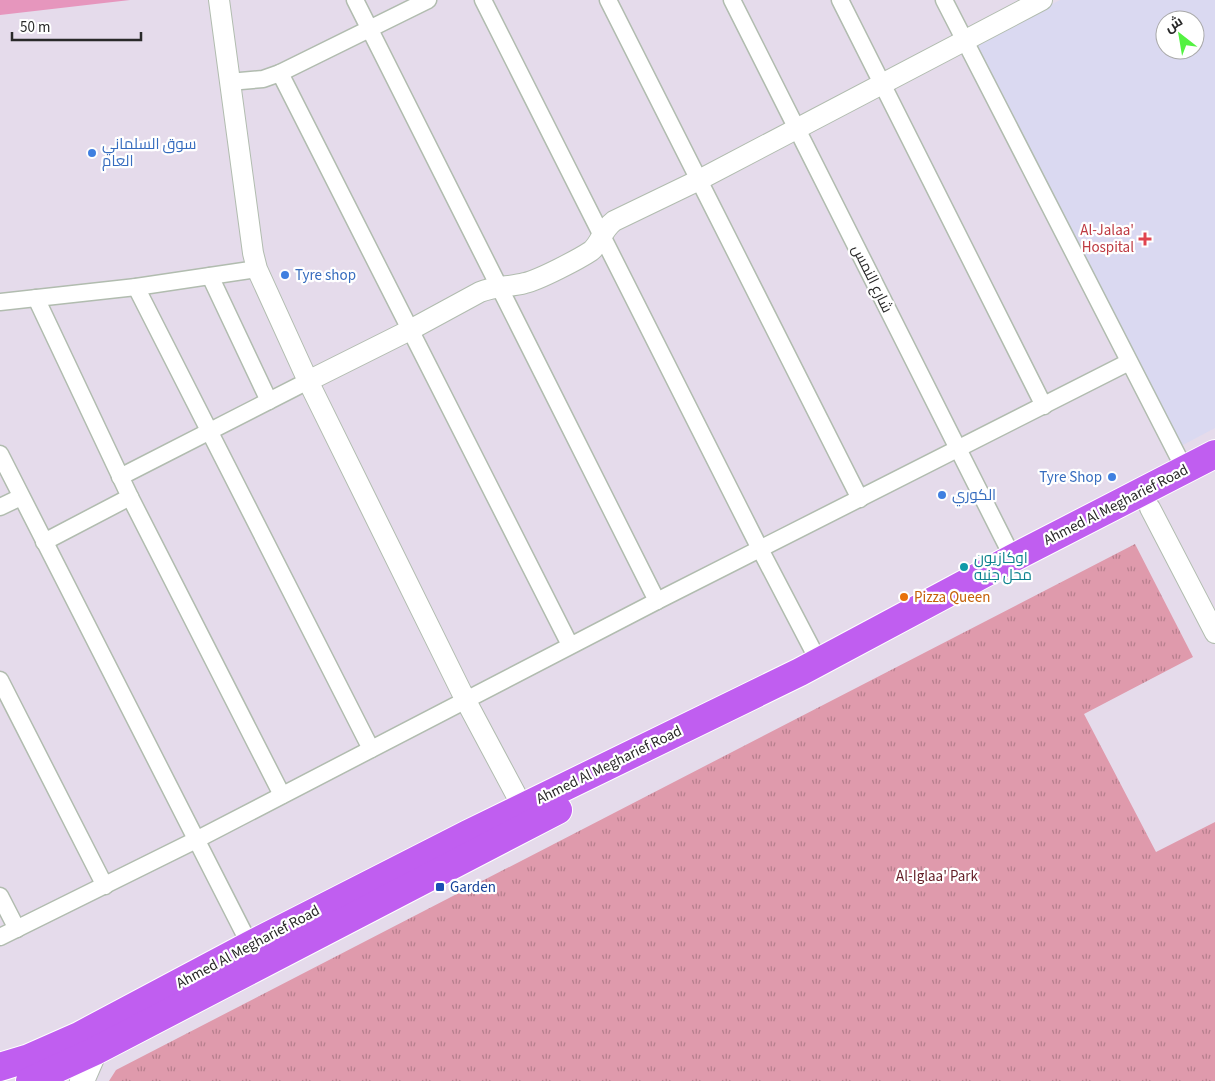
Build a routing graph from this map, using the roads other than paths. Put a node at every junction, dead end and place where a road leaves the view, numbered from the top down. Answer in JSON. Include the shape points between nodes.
{"nodes":[{"id":1,"x":219,"y":0,"type":"edge"},
{"id":2,"x":355,"y":0,"type":"edge"},
{"id":3,"x":428,"y":0,"type":"edge"},
{"id":4,"x":483,"y":0,"type":"edge"},
{"id":5,"x":608,"y":0,"type":"edge"},
{"id":6,"x":732,"y":0,"type":"edge"},
{"id":7,"x":840,"y":0,"type":"edge"},
{"id":8,"x":944,"y":0,"type":"edge"},
{"id":9,"x":1042,"y":0,"type":"edge"},
{"id":10,"x":370,"y":29,"type":"junction"},
{"id":11,"x":964,"y":41,"type":"junction"},
{"id":12,"x":280,"y":74,"type":"junction"},
{"id":13,"x":229,"y":82,"type":"junction"},
{"id":14,"x":883,"y":84,"type":"junction"},
{"id":15,"x":798,"y":128,"type":"junction"},
{"id":16,"x":699,"y":180,"type":"junction"},
{"id":17,"x":602,"y":233,"type":"junction"},
{"id":18,"x":257,"y":269,"type":"junction"},
{"id":19,"x":210,"y":276,"type":"junction"},
{"id":20,"x":136,"y":287,"type":"junction"},
{"id":21,"x":498,"y":287,"type":"junction"},
{"id":22,"x":36,"y":298,"type":"junction"},
{"id":23,"x":0,"y":302,"type":"edge"},
{"id":24,"x":410,"y":330,"type":"junction"},
{"id":25,"x":1129,"y":362,"type":"junction"},
{"id":26,"x":308,"y":381,"type":"junction"},
{"id":27,"x":269,"y":401,"type":"junction"},
{"id":28,"x":1044,"y":406,"type":"junction"},
{"id":29,"x":210,"y":431,"type":"junction"},
{"id":30,"x":958,"y":450,"type":"junction"},
{"id":31,"x":0,"y":454,"type":"edge"},
{"id":32,"x":1215,"y":454,"type":"edge"},
{"id":33,"x":1185,"y":470,"type":"junction"},
{"id":34,"x":120,"y":476,"type":"junction"},
{"id":35,"x":1215,"y":476,"type":"edge"},
{"id":36,"x":21,"y":496,"type":"junction"},
{"id":37,"x":130,"y":497,"type":"junction"},
{"id":38,"x":860,"y":499,"type":"junction"},
{"id":39,"x":0,"y":507,"type":"edge"},
{"id":40,"x":1150,"y":508,"type":"junction"},
{"id":41,"x":44,"y":542,"type":"junction"},
{"id":42,"x":760,"y":549,"type":"junction"},
{"id":43,"x":1013,"y":558,"type":"junction"},
{"id":44,"x":657,"y":600,"type":"junction"},
{"id":45,"x":1215,"y":633,"type":"edge"},
{"id":46,"x":570,"y":645,"type":"junction"},
{"id":47,"x":819,"y":662,"type":"junction"},
{"id":48,"x":0,"y":680,"type":"edge"},
{"id":49,"x":466,"y":701,"type":"junction"},
{"id":50,"x":372,"y":749,"type":"junction"},
{"id":51,"x":282,"y":795,"type":"junction"},
{"id":52,"x":527,"y":815,"type":"junction"},
{"id":53,"x":196,"y":840,"type":"junction"},
{"id":54,"x":104,"y":886,"type":"junction"},
{"id":55,"x":0,"y":896,"type":"edge"},
{"id":56,"x":17,"y":929,"type":"junction"},
{"id":57,"x":0,"y":938,"type":"edge"},
{"id":58,"x":250,"y":946,"type":"junction"},
{"id":59,"x":95,"y":1051,"type":"junction"},
{"id":60,"x":0,"y":1067,"type":"edge"},
{"id":61,"x":30,"y":1081,"type":"edge"},
{"id":62,"x":82,"y":1081,"type":"edge"}],
"edges":[{"from":1,"to":13,"type":"street"},
{"from":2,"to":10,"type":"street"},
{"from":3,"to":10,"type":"street"},
{"from":4,"to":17,"type":"street"},
{"from":5,"to":16,"type":"street"},
{"from":6,"to":15,"type":"street","name":"شارع النمس"},
{"from":7,"to":14,"type":"street"},
{"from":8,"to":11,"type":"street"},
{"from":9,"to":11,"type":"street"},
{"from":10,"to":12,"type":"street"},
{"from":10,"to":21,"type":"street"},
{"from":11,"to":14,"type":"street"},
{"from":11,"to":25,"type":"street"},
{"from":12,"to":13,"type":"street"},
{"from":12,"to":24,"type":"street"},
{"from":13,"to":18,"type":"street"},
{"from":14,"to":15,"type":"street"},
{"from":14,"to":28,"type":"street"},
{"from":15,"to":16,"type":"street"},
{"from":15,"to":30,"type":"street","name":"شارع النمس"},
{"from":16,"to":17,"type":"street","via":[[614,221]]},
{"from":16,"to":38,"type":"street"},
{"from":17,"to":21,"type":"street","via":[[590,252],[544,276],[526,283]]},
{"from":17,"to":42,"type":"street"},
{"from":18,"to":19,"type":"street"},
{"from":18,"to":26,"type":"street"},
{"from":19,"to":20,"type":"street"},
{"from":19,"to":27,"type":"street"},
{"from":20,"to":22,"type":"street"},
{"from":20,"to":29,"type":"street"},
{"from":21,"to":24,"type":"street","via":[[480,292]]},
{"from":21,"to":44,"type":"street"},
{"from":22,"to":23,"type":"street"},
{"from":22,"to":34,"type":"street"},
{"from":24,"to":26,"type":"street"},
{"from":24,"to":46,"type":"street"},
{"from":25,"to":28,"type":"street"},
{"from":25,"to":33,"type":"street"},
{"from":26,"to":27,"type":"street"},
{"from":26,"to":49,"type":"street"},
{"from":27,"to":29,"type":"street"},
{"from":28,"to":30,"type":"street"},
{"from":29,"to":34,"type":"street"},
{"from":29,"to":50,"type":"street"},
{"from":30,"to":38,"type":"street"},
{"from":30,"to":43,"type":"street","name":"شارع النمس"},
{"from":31,"to":36,"type":"street"},
{"from":32,"to":33,"type":"highway","name":"Ahmed Al Megharief Road"},
{"from":33,"to":43,"type":"highway","name":"Ahmed Al Megharief Road"},
{"from":34,"to":37,"type":"street"},
{"from":35,"to":40,"type":"highway","name":"Ahmed Al Megharief Road"},
{"from":36,"to":39,"type":"street"},
{"from":36,"to":41,"type":"street"},
{"from":37,"to":41,"type":"street"},
{"from":37,"to":51,"type":"street"},
{"from":38,"to":42,"type":"street"},
{"from":40,"to":45,"type":"street"},
{"from":40,"to":52,"type":"highway","name":"Ahmed Al Megharief Road"},
{"from":41,"to":53,"type":"street"},
{"from":42,"to":44,"type":"street"},
{"from":42,"to":47,"type":"street"},
{"from":43,"to":47,"type":"highway","name":"Ahmed Al Megharief Road"},
{"from":44,"to":46,"type":"street"},
{"from":46,"to":49,"type":"street"},
{"from":47,"to":52,"type":"highway","name":"Ahmed Al Megharief Road"},
{"from":48,"to":54,"type":"street"},
{"from":49,"to":50,"type":"street"},
{"from":49,"to":52,"type":"street"},
{"from":50,"to":51,"type":"street"},
{"from":51,"to":53,"type":"street"},
{"from":52,"to":58,"type":"highway","name":"Ahmed Al Megharief Road"},
{"from":52,"to":59,"type":"highway","name":"Ahmed Al Megharief Road"},
{"from":53,"to":54,"type":"street"},
{"from":53,"to":58,"type":"street"},
{"from":54,"to":56,"type":"street"},
{"from":55,"to":56,"type":"street"},
{"from":56,"to":57,"type":"street"},
{"from":58,"to":60,"type":"highway","name":"Ahmed Al Megharief Road","via":[[79,1036],[30,1058]]},
{"from":59,"to":61,"type":"highway","name":"Ahmed Al Megharief Road"},
{"from":59,"to":62,"type":"main road"}]}
